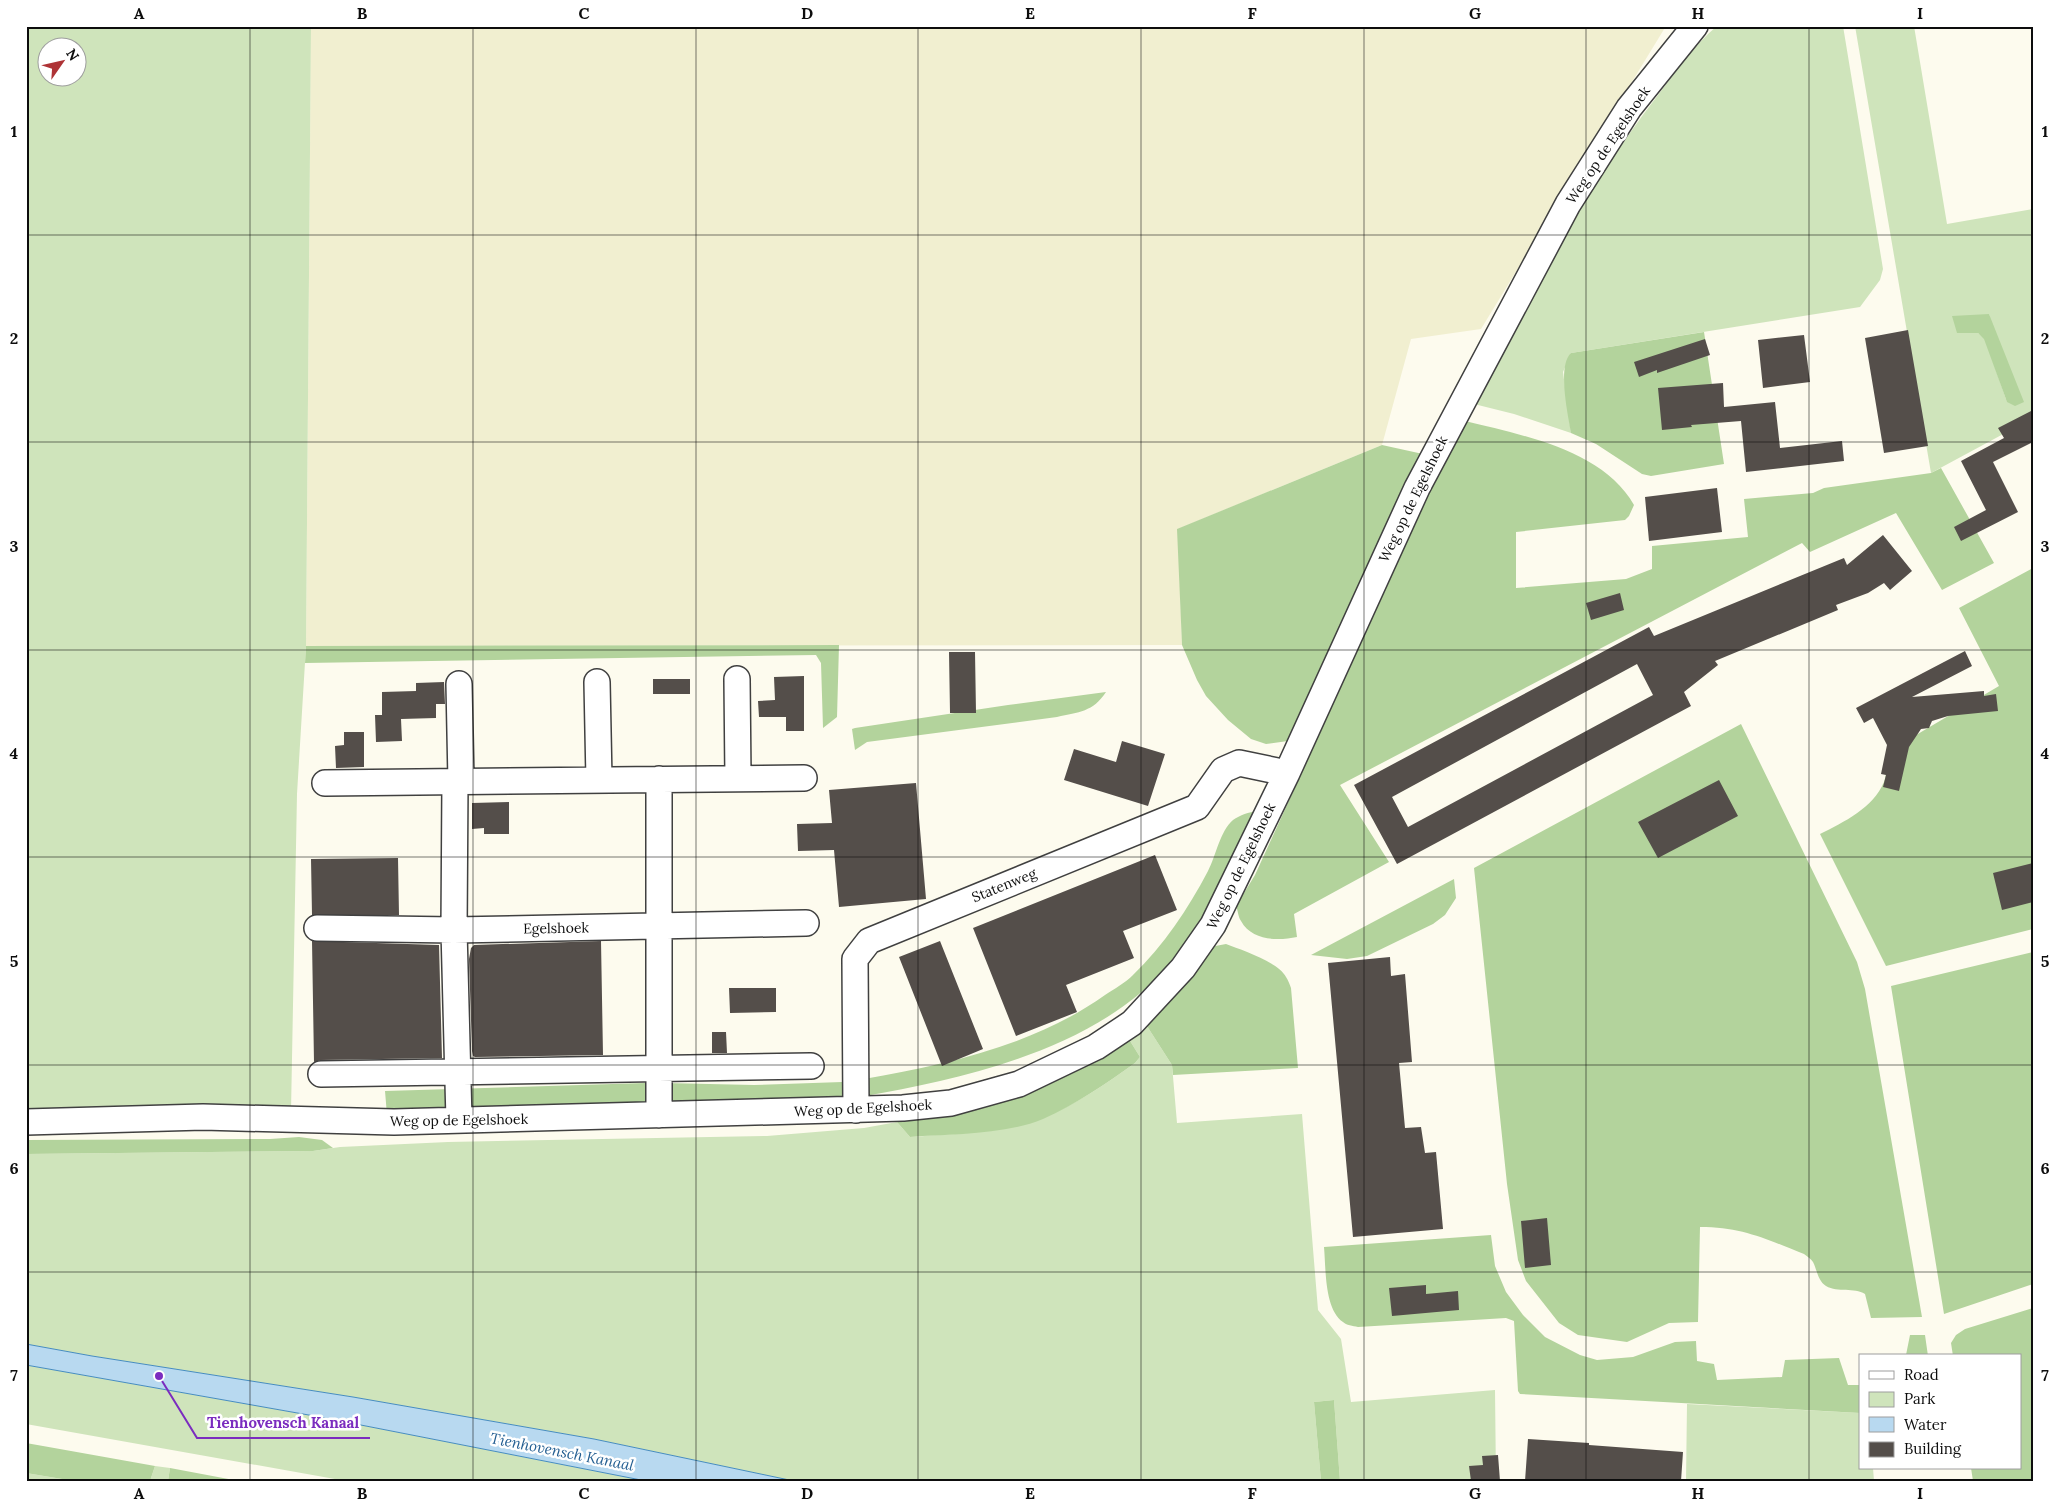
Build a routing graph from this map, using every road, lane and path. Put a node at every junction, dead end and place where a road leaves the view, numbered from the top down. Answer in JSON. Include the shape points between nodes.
{"nodes":[{"id":1,"x":1696,"y":26,"type":"edge"},
{"id":2,"x":736,"y":679,"type":"dead end"},
{"id":3,"x":597,"y":682,"type":"dead end"},
{"id":4,"x":459,"y":684,"type":"dead end"},
{"id":5,"x":1287,"y":773,"type":"junction"},
{"id":6,"x":738,"y":778,"type":"junction"},
{"id":7,"x":804,"y":778,"type":"dead end"},
{"id":8,"x":659,"y":779,"type":"junction"},
{"id":9,"x":599,"y":780,"type":"junction"},
{"id":10,"x":458,"y":781,"type":"junction"},
{"id":11,"x":325,"y":783,"type":"dead end"},
{"id":12,"x":806,"y":922,"type":"dead end"},
{"id":13,"x":659,"y":926,"type":"junction"},
{"id":14,"x":317,"y":928,"type":"dead end"},
{"id":15,"x":454,"y":930,"type":"junction"},
{"id":16,"x":811,"y":1066,"type":"dead end"},
{"id":17,"x":658,"y":1068,"type":"junction"},
{"id":18,"x":458,"y":1072,"type":"junction"},
{"id":19,"x":321,"y":1074,"type":"dead end"},
{"id":20,"x":856,"y":1110,"type":"junction"},
{"id":21,"x":659,"y":1115,"type":"junction"},
{"id":22,"x":459,"y":1120,"type":"junction"},
{"id":23,"x":26,"y":1122,"type":"edge"}],
"edges":[{"from":1,"to":5,"type":"street","name":"Weg op de Egelshoek","via":[[1629,108],[1568,204],[1417,488]]},
{"from":2,"to":6,"type":"street"},
{"from":3,"to":9,"type":"street"},
{"from":4,"to":10,"type":"street"},
{"from":5,"to":20,"type":"street","name":"Weg op de Egelshoek","via":[[1213,925],[1183,968],[1132,1023],[1096,1047],[1019,1084],[951,1103]]},
{"from":5,"to":20,"type":"street","name":"Statenweg","via":[[1239,763],[1223,770],[1197,807],[869,941],[855,959]]},
{"from":6,"to":7,"type":"street"},
{"from":6,"to":8,"type":"street"},
{"from":8,"to":9,"type":"street"},
{"from":8,"to":13,"type":"street"},
{"from":9,"to":10,"type":"street"},
{"from":10,"to":11,"type":"street"},
{"from":10,"to":15,"type":"street"},
{"from":12,"to":13,"type":"street","name":"Egelshoek"},
{"from":13,"to":15,"type":"street","name":"Egelshoek"},
{"from":13,"to":17,"type":"street"},
{"from":14,"to":15,"type":"street","name":"Egelshoek"},
{"from":15,"to":18,"type":"street"},
{"from":16,"to":17,"type":"street"},
{"from":17,"to":18,"type":"street"},
{"from":17,"to":21,"type":"street"},
{"from":18,"to":19,"type":"street"},
{"from":18,"to":22,"type":"street"},
{"from":20,"to":21,"type":"street","name":"Weg op de Egelshoek"},
{"from":21,"to":22,"type":"street","name":"Weg op de Egelshoek"},
{"from":22,"to":23,"type":"street","name":"Weg op de Egelshoek","via":[[394,1122],[203,1118]]}]}
